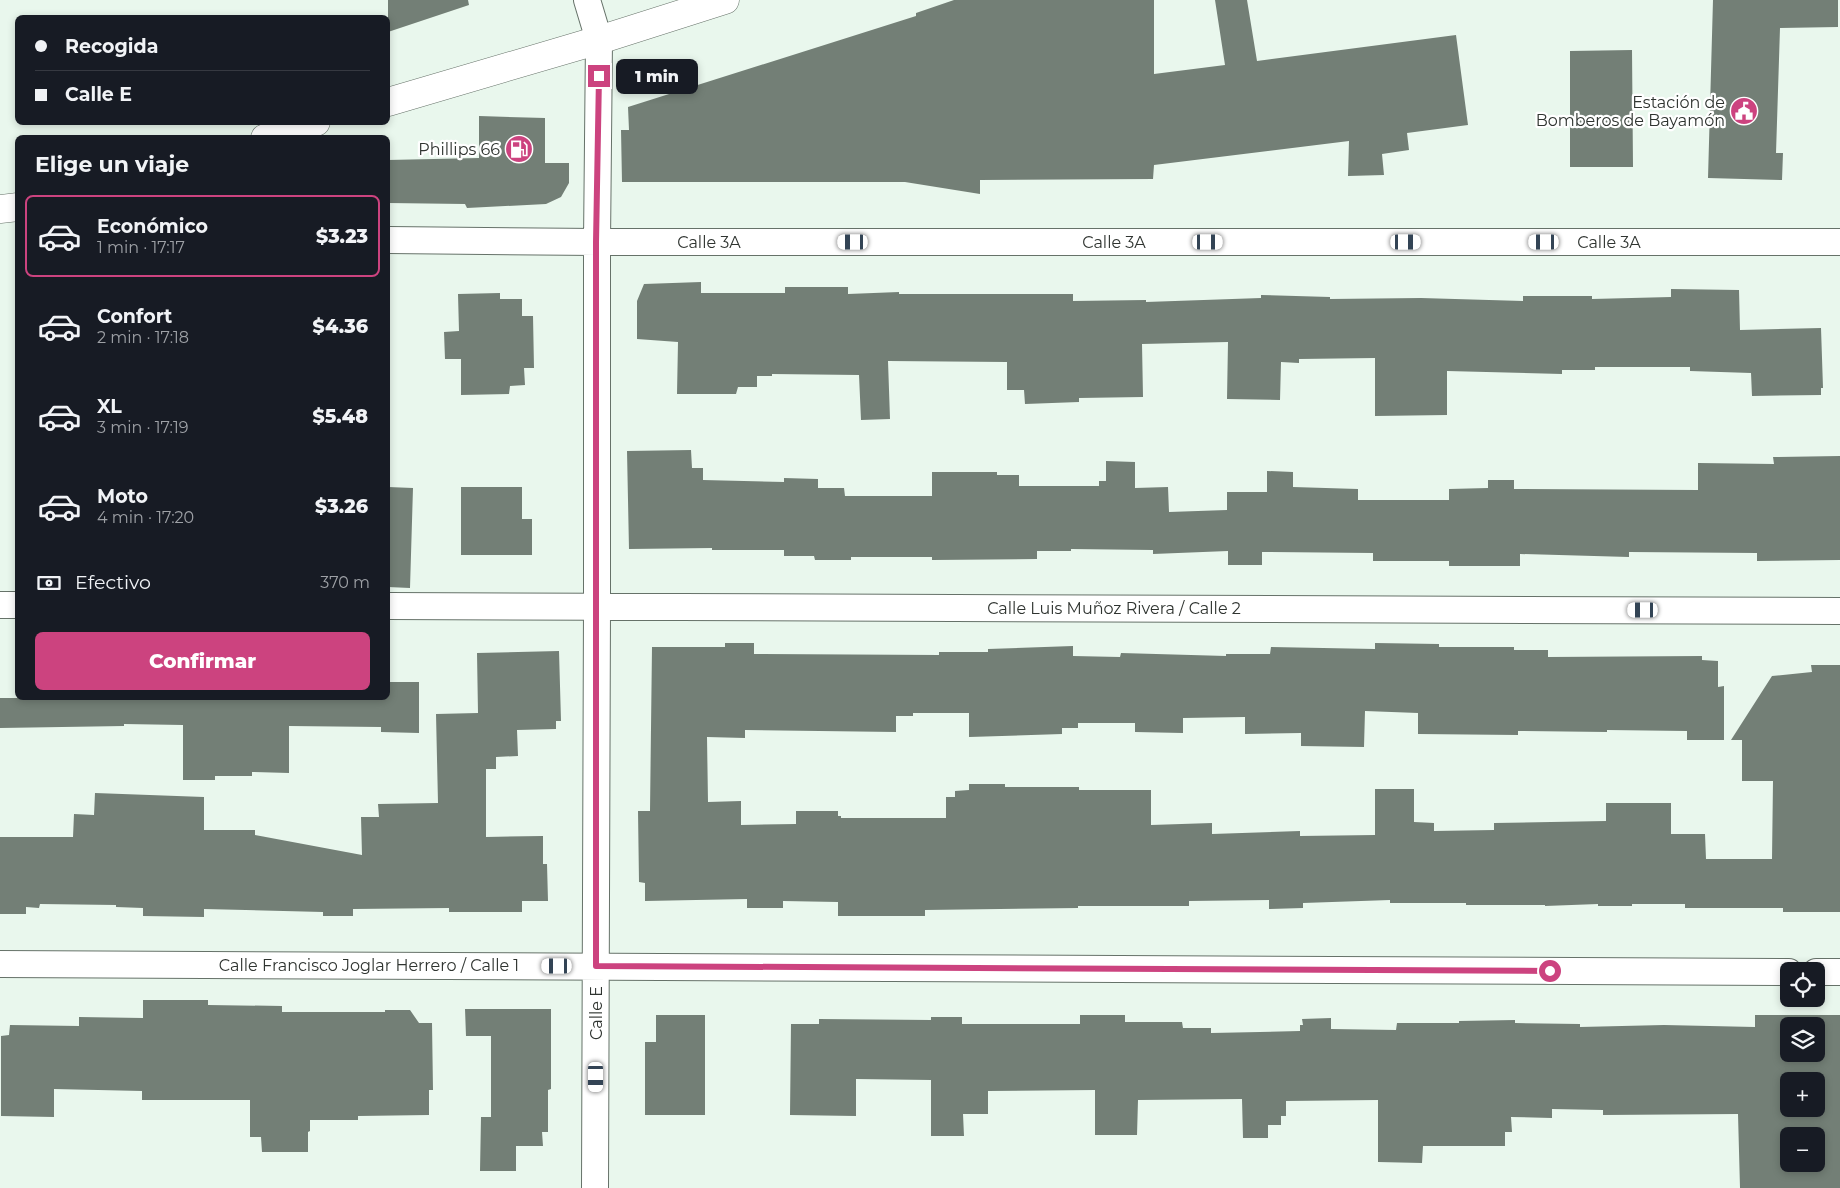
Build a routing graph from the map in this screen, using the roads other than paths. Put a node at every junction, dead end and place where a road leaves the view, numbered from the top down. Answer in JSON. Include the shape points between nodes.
{"nodes":[{"id":1,"x":587,"y":0,"type":"edge"},
{"id":2,"x":725,"y":0,"type":"edge"},
{"id":3,"x":599,"y":40,"type":"junction"},
{"id":4,"x":390,"y":101,"type":"edge"},
{"id":5,"x":306,"y":125,"type":"edge"},
{"id":6,"x":275,"y":135,"type":"edge"},
{"id":7,"x":15,"y":207,"type":"edge"},
{"id":8,"x":0,"y":209,"type":"edge"},
{"id":9,"x":390,"y":240,"type":"edge"},
{"id":10,"x":596,"y":242,"type":"junction"},
{"id":11,"x":1840,"y":242,"type":"edge"},
{"id":12,"x":0,"y":605,"type":"edge"},
{"id":13,"x":15,"y":605,"type":"edge"},
{"id":14,"x":390,"y":606,"type":"edge"},
{"id":15,"x":597,"y":607,"type":"junction"},
{"id":16,"x":1840,"y":610,"type":"edge"},
{"id":17,"x":0,"y":964,"type":"edge"},
{"id":18,"x":596,"y":966,"type":"junction"},
{"id":19,"x":1780,"y":972,"type":"edge"},
{"id":20,"x":1825,"y":972,"type":"edge"},
{"id":21,"x":1840,"y":972,"type":"edge"},
{"id":22,"x":595,"y":1188,"type":"edge"}],
"edges":[{"from":1,"to":3,"type":"street","name":"Calle E"},
{"from":2,"to":3,"type":"street"},
{"from":3,"to":4,"type":"street"},
{"from":3,"to":10,"type":"street","name":"Calle E"},
{"from":5,"to":6,"type":"street"},
{"from":7,"to":8,"type":"street"},
{"from":9,"to":10,"type":"street","name":"Calle 3A"},
{"from":10,"to":11,"type":"street","name":"Calle 3A"},
{"from":10,"to":15,"type":"street","name":"Calle E"},
{"from":12,"to":13,"type":"street"},
{"from":14,"to":15,"type":"street","name":"Calle Luis Muñoz Rivera / Calle 2"},
{"from":15,"to":16,"type":"street","name":"Calle Luis Muñoz Rivera / Calle 2"},
{"from":15,"to":18,"type":"street","name":"Calle E"},
{"from":17,"to":18,"type":"street","name":"Calle Francisco Joglar Herrero / Calle 1"},
{"from":18,"to":19,"type":"street","name":"Calle Francisco Joglar Herrero / Calle 1"},
{"from":18,"to":22,"type":"street","name":"Calle E"},
{"from":20,"to":21,"type":"street"}]}
